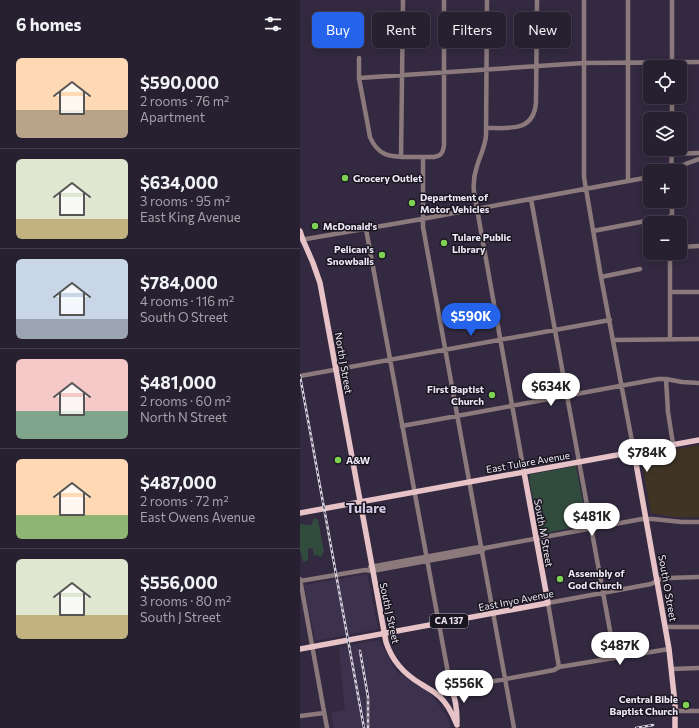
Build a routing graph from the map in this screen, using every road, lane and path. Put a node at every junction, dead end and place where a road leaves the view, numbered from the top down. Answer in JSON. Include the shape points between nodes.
{"nodes":[{"id":1,"x":403,"y":0,"type":"edge"},
{"id":2,"x":444,"y":0,"type":"edge"},
{"id":3,"x":487,"y":0,"type":"edge"},
{"id":4,"x":537,"y":0,"type":"edge"},
{"id":5,"x":584,"y":0,"type":"edge"},
{"id":6,"x":628,"y":0,"type":"edge"},
{"id":7,"x":672,"y":0,"type":"edge"},
{"id":8,"x":358,"y":58,"type":"dead end"},
{"id":9,"x":672,"y":60,"type":"edge"},
{"id":10,"x":699,"y":62,"type":"edge"},
{"id":11,"x":584,"y":63,"type":"junction"},
{"id":12,"x":628,"y":63,"type":"junction"},
{"id":13,"x":687,"y":63,"type":"edge"},
{"id":14,"x":643,"y":64,"type":"edge"},
{"id":15,"x":537,"y":67,"type":"junction"},
{"id":16,"x":487,"y":70,"type":"junction"},
{"id":17,"x":444,"y":72,"type":"junction"},
{"id":18,"x":402,"y":75,"type":"junction"},
{"id":19,"x":358,"y":78,"type":"junction"},
{"id":20,"x":487,"y":128,"type":"junction"},
{"id":21,"x":687,"y":153,"type":"edge"},
{"id":22,"x":699,"y":154,"type":"edge"},
{"id":23,"x":401,"y":157,"type":"junction"},
{"id":24,"x":423,"y":157,"type":"junction"},
{"id":25,"x":699,"y":159,"type":"edge"},
{"id":26,"x":686,"y":164,"type":"edge"},
{"id":27,"x":643,"y":178,"type":"edge"},
{"id":28,"x":628,"y":181,"type":"junction"},
{"id":29,"x":586,"y":189,"type":"junction"},
{"id":30,"x":532,"y":199,"type":"junction"},
{"id":31,"x":476,"y":208,"type":"junction"},
{"id":32,"x":422,"y":219,"type":"junction"},
{"id":33,"x":643,"y":222,"type":"edge"},
{"id":34,"x":366,"y":229,"type":"junction"},
{"id":35,"x":300,"y":231,"type":"edge"},
{"id":36,"x":593,"y":231,"type":"junction"},
{"id":37,"x":301,"y":240,"type":"edge"},
{"id":38,"x":687,"y":246,"type":"edge"},
{"id":39,"x":699,"y":246,"type":"edge"},
{"id":40,"x":670,"y":260,"type":"edge"},
{"id":41,"x":640,"y":269,"type":"dead end"},
{"id":42,"x":601,"y":277,"type":"junction"},
{"id":43,"x":670,"y":292,"type":"junction"},
{"id":44,"x":699,"y":292,"type":"edge"},
{"id":45,"x":610,"y":320,"type":"junction"},
{"id":46,"x":555,"y":330,"type":"junction"},
{"id":47,"x":670,"y":339,"type":"junction"},
{"id":48,"x":699,"y":339,"type":"edge"},
{"id":49,"x":500,"y":340,"type":"junction"},
{"id":50,"x":613,"y":340,"type":"junction"},
{"id":51,"x":445,"y":350,"type":"junction"},
{"id":52,"x":390,"y":360,"type":"junction"},
{"id":53,"x":336,"y":370,"type":"junction"},
{"id":54,"x":300,"y":376,"type":"edge"},
{"id":55,"x":666,"y":379,"type":"junction"},
{"id":56,"x":699,"y":383,"type":"edge"},
{"id":57,"x":622,"y":386,"type":"junction"},
{"id":58,"x":567,"y":396,"type":"junction"},
{"id":59,"x":512,"y":406,"type":"junction"},
{"id":60,"x":457,"y":416,"type":"junction"},
{"id":61,"x":402,"y":426,"type":"junction"},
{"id":62,"x":699,"y":440,"type":"edge"},
{"id":63,"x":673,"y":444,"type":"junction"},
{"id":64,"x":634,"y":452,"type":"junction"},
{"id":65,"x":579,"y":461,"type":"junction"},
{"id":66,"x":524,"y":472,"type":"junction"},
{"id":67,"x":470,"y":481,"type":"junction"},
{"id":68,"x":415,"y":492,"type":"junction"},
{"id":69,"x":360,"y":502,"type":"junction"},
{"id":70,"x":300,"y":513,"type":"edge"},
{"id":71,"x":646,"y":519,"type":"junction"},
{"id":72,"x":699,"y":522,"type":"edge"},
{"id":73,"x":591,"y":528,"type":"junction"},
{"id":74,"x":536,"y":538,"type":"junction"},
{"id":75,"x":482,"y":549,"type":"junction"},
{"id":76,"x":427,"y":559,"type":"junction"},
{"id":77,"x":372,"y":569,"type":"junction"},
{"id":78,"x":699,"y":577,"type":"edge"},
{"id":79,"x":300,"y":580,"type":"edge"},
{"id":80,"x":657,"y":582,"type":"junction"},
{"id":81,"x":603,"y":593,"type":"junction"},
{"id":82,"x":548,"y":603,"type":"junction"},
{"id":83,"x":493,"y":613,"type":"junction"},
{"id":84,"x":439,"y":623,"type":"junction"},
{"id":85,"x":666,"y":627,"type":"junction"},
{"id":86,"x":699,"y":627,"type":"edge"},
{"id":87,"x":384,"y":633,"type":"junction"},
{"id":88,"x":312,"y":646,"type":"junction"},
{"id":89,"x":300,"y":649,"type":"edge"},
{"id":90,"x":669,"y":649,"type":"junction"},
{"id":91,"x":615,"y":658,"type":"junction"},
{"id":92,"x":559,"y":667,"type":"junction"},
{"id":93,"x":699,"y":668,"type":"edge"},
{"id":94,"x":672,"y":669,"type":"junction"},
{"id":95,"x":505,"y":679,"type":"junction"},
{"id":96,"x":451,"y":689,"type":"junction"},
{"id":97,"x":440,"y":697,"type":"junction"},
{"id":98,"x":675,"y":711,"type":"junction"},
{"id":99,"x":699,"y":711,"type":"edge"},
{"id":100,"x":324,"y":712,"type":"junction"},
{"id":101,"x":300,"y":716,"type":"edge"},
{"id":102,"x":458,"y":727,"type":"edge"},
{"id":103,"x":327,"y":728,"type":"edge"},
{"id":104,"x":514,"y":728,"type":"edge"},
{"id":105,"x":675,"y":728,"type":"edge"}],
"edges":[{"from":1,"to":18,"type":"street"},
{"from":2,"to":17,"type":"street"},
{"from":3,"to":16,"type":"street"},
{"from":4,"to":15,"type":"street"},
{"from":5,"to":11,"type":"street"},
{"from":6,"to":12,"type":"street"},
{"from":7,"to":9,"type":"street"},
{"from":8,"to":19,"type":"street"},
{"from":10,"to":13,"type":"street"},
{"from":11,"to":12,"type":"street"},
{"from":11,"to":15,"type":"street"},
{"from":11,"to":29,"type":"street","via":[[583,169]]},
{"from":12,"to":14,"type":"street"},
{"from":12,"to":28,"type":"street"},
{"from":15,"to":16,"type":"street"},
{"from":15,"to":20,"type":"street","via":[[536,109],[531,119],[518,126]]},
{"from":16,"to":17,"type":"street"},
{"from":16,"to":20,"type":"street"},
{"from":17,"to":18,"type":"street"},
{"from":17,"to":24,"type":"street","via":[[443,151],[437,157]]},
{"from":18,"to":19,"type":"street"},
{"from":18,"to":23,"type":"street"},
{"from":19,"to":23,"type":"street","via":[[374,146],[389,156]]},
{"from":20,"to":31,"type":"street","via":[[486,143],[475,175]]},
{"from":21,"to":22,"type":"street"},
{"from":23,"to":24,"type":"street"},
{"from":24,"to":32,"type":"street"},
{"from":25,"to":26,"type":"street"},
{"from":27,"to":28,"type":"street"},
{"from":28,"to":29,"type":"street"},
{"from":29,"to":30,"type":"street"},
{"from":29,"to":36,"type":"street"},
{"from":30,"to":31,"type":"street"},
{"from":30,"to":46,"type":"street"},
{"from":31,"to":32,"type":"street"},
{"from":31,"to":49,"type":"street"},
{"from":32,"to":34,"type":"street"},
{"from":32,"to":51,"type":"street"},
{"from":33,"to":36,"type":"street"},
{"from":34,"to":37,"type":"street"},
{"from":34,"to":52,"type":"street"},
{"from":35,"to":37,"type":"main road","name":"North J Street"},
{"from":36,"to":42,"type":"street"},
{"from":37,"to":53,"type":"main road","name":"North J Street","via":[[320,283]]},
{"from":38,"to":39,"type":"street"},
{"from":40,"to":43,"type":"street"},
{"from":41,"to":42,"type":"street"},
{"from":42,"to":45,"type":"street"},
{"from":43,"to":44,"type":"street"},
{"from":43,"to":47,"type":"street"},
{"from":45,"to":46,"type":"street"},
{"from":45,"to":50,"type":"street"},
{"from":46,"to":49,"type":"street"},
{"from":46,"to":58,"type":"street"},
{"from":47,"to":48,"type":"street"},
{"from":47,"to":50,"type":"street"},
{"from":49,"to":51,"type":"street"},
{"from":49,"to":59,"type":"street"},
{"from":50,"to":57,"type":"street"},
{"from":51,"to":52,"type":"street"},
{"from":51,"to":60,"type":"street"},
{"from":52,"to":53,"type":"street"},
{"from":52,"to":61,"type":"street"},
{"from":53,"to":54,"type":"street"},
{"from":53,"to":69,"type":"main road","name":"North J Street"},
{"from":55,"to":56,"type":"street"},
{"from":55,"to":57,"type":"street"},
{"from":55,"to":63,"type":"street"},
{"from":57,"to":58,"type":"street"},
{"from":57,"to":64,"type":"street"},
{"from":58,"to":59,"type":"street"},
{"from":58,"to":65,"type":"street"},
{"from":59,"to":60,"type":"street"},
{"from":59,"to":66,"type":"street"},
{"from":60,"to":61,"type":"street"},
{"from":60,"to":67,"type":"street"},
{"from":61,"to":68,"type":"street"},
{"from":62,"to":63,"type":"main road","name":"East Tulare Avenue"},
{"from":63,"to":64,"type":"main road","name":"East Tulare Avenue"},
{"from":64,"to":65,"type":"main road","name":"East Tulare Avenue"},
{"from":64,"to":71,"type":"main road","name":"South O Street"},
{"from":65,"to":66,"type":"main road","name":"East Tulare Avenue"},
{"from":65,"to":73,"type":"street"},
{"from":66,"to":67,"type":"main road","name":"East Tulare Avenue"},
{"from":66,"to":74,"type":"main road","name":"South M Street"},
{"from":67,"to":68,"type":"main road","name":"East Tulare Avenue"},
{"from":67,"to":75,"type":"street"},
{"from":68,"to":69,"type":"main road","name":"East Tulare Avenue"},
{"from":68,"to":76,"type":"street"},
{"from":69,"to":70,"type":"main road","name":"East Tulare Avenue"},
{"from":69,"to":77,"type":"main road","name":"South J Street"},
{"from":71,"to":72,"type":"street"},
{"from":71,"to":73,"type":"street"},
{"from":71,"to":80,"type":"main road","name":"South O Street"},
{"from":73,"to":74,"type":"street"},
{"from":73,"to":81,"type":"street"},
{"from":74,"to":75,"type":"street"},
{"from":74,"to":82,"type":"main road","name":"South M Street"},
{"from":75,"to":76,"type":"street"},
{"from":75,"to":83,"type":"street"},
{"from":76,"to":77,"type":"street"},
{"from":76,"to":84,"type":"street"},
{"from":77,"to":79,"type":"street"},
{"from":77,"to":87,"type":"main road","name":"South J Street"},
{"from":78,"to":80,"type":"street","name":"East Inyo Avenue","via":[[668,578]]},
{"from":79,"to":88,"type":"street"},
{"from":80,"to":81,"type":"street","name":"East Inyo Avenue"},
{"from":80,"to":85,"type":"main road","name":"South O Street"},
{"from":81,"to":82,"type":"street","name":"East Inyo Avenue"},
{"from":81,"to":91,"type":"street"},
{"from":82,"to":83,"type":"main road","name":"East Inyo Avenue","number":"CA 137"},
{"from":82,"to":92,"type":"street","name":"South M Street"},
{"from":83,"to":84,"type":"main road","name":"East Inyo Avenue","number":"CA 137"},
{"from":83,"to":95,"type":"street"},
{"from":84,"to":87,"type":"main road","name":"East Inyo Avenue","number":"CA 137"},
{"from":84,"to":96,"type":"street"},
{"from":85,"to":86,"type":"street"},
{"from":85,"to":90,"type":"main road","name":"South O Street"},
{"from":87,"to":88,"type":"main road","number":"CA 137"},
{"from":87,"to":97,"type":"main road","name":"South J Street","via":[[388,650],[395,662],[405,673]]},
{"from":88,"to":89,"type":"main road","number":"CA 137"},
{"from":88,"to":100,"type":"street"},
{"from":90,"to":91,"type":"street"},
{"from":90,"to":94,"type":"main road","name":"South O Street"},
{"from":91,"to":92,"type":"street"},
{"from":92,"to":95,"type":"street"},
{"from":93,"to":94,"type":"street"},
{"from":94,"to":98,"type":"main road","name":"South O Street"},
{"from":95,"to":96,"type":"street"},
{"from":95,"to":104,"type":"street"},
{"from":96,"to":97,"type":"street","via":[[443,692]]},
{"from":96,"to":102,"type":"main road"},
{"from":97,"to":102,"type":"main road","name":"South J Street"},
{"from":98,"to":99,"type":"street"},
{"from":98,"to":105,"type":"main road","name":"South O Street"},
{"from":100,"to":101,"type":"street"},
{"from":100,"to":103,"type":"street"}]}
